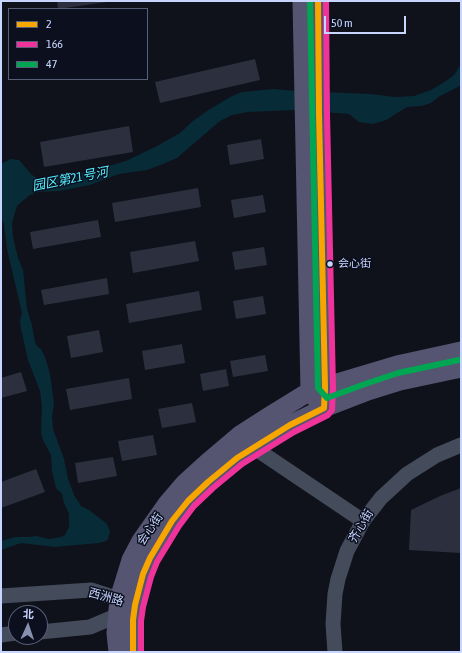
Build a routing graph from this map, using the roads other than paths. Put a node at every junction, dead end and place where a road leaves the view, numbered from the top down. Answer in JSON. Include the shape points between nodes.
{"nodes":[{"id":1,"x":302,"y":1,"type":"edge"},
{"id":2,"x":318,"y":1,"type":"edge"},
{"id":3,"x":311,"y":89,"type":"junction"},
{"id":4,"x":461,"y":351,"type":"edge"},
{"id":5,"x":461,"y":368,"type":"edge"},
{"id":6,"x":318,"y":389,"type":"junction"},
{"id":7,"x":324,"y":408,"type":"junction"},
{"id":8,"x":246,"y":441,"type":"junction"},
{"id":9,"x":461,"y":445,"type":"edge"},
{"id":10,"x":362,"y":520,"type":"junction"},
{"id":11,"x":1,"y":596,"type":"edge"},
{"id":12,"x":123,"y":607,"type":"junction"},
{"id":13,"x":48,"y":631,"type":"edge"},
{"id":14,"x":118,"y":652,"type":"edge"},
{"id":15,"x":133,"y":652,"type":"edge"},
{"id":16,"x":335,"y":652,"type":"edge"}],
"edges":[{"from":1,"to":3,"type":"main road"},
{"from":2,"to":3,"type":"main road"},
{"from":3,"to":6,"type":"main road"},
{"from":4,"to":6,"type":"main road","name":"会心街","via":[[397,365]]},
{"from":5,"to":7,"type":"main road","name":"会心街","via":[[400,381]]},
{"from":6,"to":7,"type":"main road"},
{"from":6,"to":8,"type":"main road","name":"会心街","via":[[268,417]]},
{"from":7,"to":8,"type":"main road","name":"会心街","via":[[290,425]]},
{"from":8,"to":10,"type":"street"},
{"from":8,"to":12,"type":"main road","name":"会心街","via":[[206,463],[185,483],[154,521],[131,560]]},
{"from":9,"to":10,"type":"street","name":"齐心街","via":[[437,455],[407,474]]},
{"from":10,"to":16,"type":"street","name":"齐心街","via":[[347,550],[338,579],[333,624]]},
{"from":11,"to":12,"type":"street","name":"西洲路","via":[[91,590]]},
{"from":12,"to":13,"type":"street","name":"西洲路","via":[[90,628]]},
{"from":12,"to":14,"type":"main road","name":"会心街","via":[[116,633]]},
{"from":12,"to":15,"type":"main road","name":"会心街","via":[[132,636]]}]}
